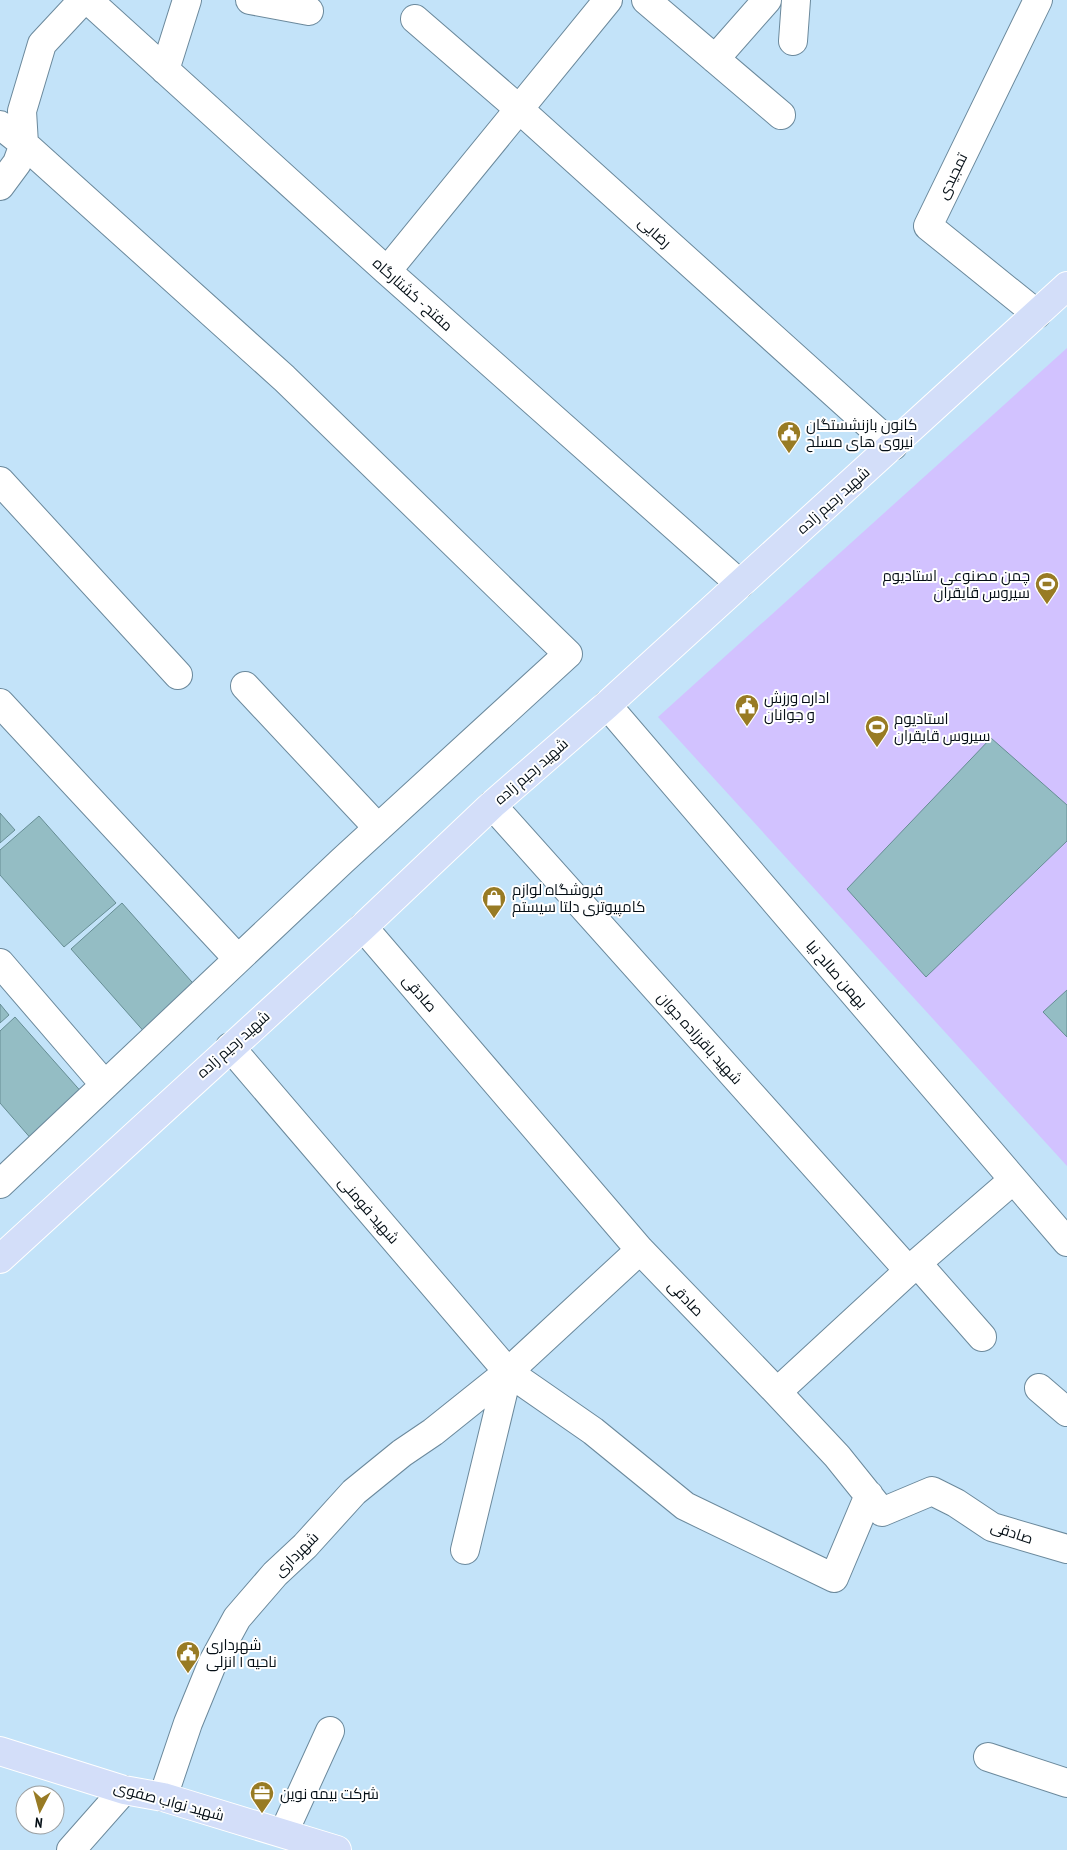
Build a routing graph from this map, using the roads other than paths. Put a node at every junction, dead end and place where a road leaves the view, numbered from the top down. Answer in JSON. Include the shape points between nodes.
{"nodes":[{"id":1,"x":83,"y":0,"type":"edge"},
{"id":2,"x":88,"y":0,"type":"edge"},
{"id":3,"x":187,"y":0,"type":"edge"},
{"id":4,"x":250,"y":0,"type":"edge"},
{"id":5,"x":608,"y":0,"type":"edge"},
{"id":6,"x":646,"y":0,"type":"edge"},
{"id":7,"x":767,"y":0,"type":"edge"},
{"id":8,"x":796,"y":0,"type":"edge"},
{"id":9,"x":1038,"y":0,"type":"edge"},
{"id":10,"x":309,"y":11,"type":"dead end"},
{"id":11,"x":415,"y":19,"type":"dead end"},
{"id":12,"x":793,"y":41,"type":"dead end"},
{"id":13,"x":716,"y":59,"type":"junction"},
{"id":14,"x":165,"y":70,"type":"junction"},
{"id":15,"x":519,"y":110,"type":"junction"},
{"id":16,"x":781,"y":115,"type":"dead end"},
{"id":17,"x":0,"y":125,"type":"edge"},
{"id":18,"x":24,"y":144,"type":"junction"},
{"id":19,"x":0,"y":186,"type":"edge"},
{"id":20,"x":387,"y":271,"type":"junction"},
{"id":21,"x":1067,"y":286,"type":"edge"},
{"id":22,"x":1037,"y":314,"type":"junction"},
{"id":23,"x":893,"y":446,"type":"junction"},
{"id":24,"x":0,"y":481,"type":"edge"},
{"id":25,"x":740,"y":584,"type":"junction"},
{"id":26,"x":178,"y":675,"type":"dead end"},
{"id":27,"x":245,"y":686,"type":"dead end"},
{"id":28,"x":0,"y":703,"type":"edge"},
{"id":29,"x":607,"y":705,"type":"junction"},
{"id":30,"x":492,"y":805,"type":"junction"},
{"id":31,"x":378,"y":828,"type":"junction"},
{"id":32,"x":363,"y":927,"type":"junction"},
{"id":33,"x":238,"y":959,"type":"junction"},
{"id":34,"x":0,"y":963,"type":"edge"},
{"id":35,"x":230,"y":1047,"type":"junction"},
{"id":36,"x":105,"y":1085,"type":"junction"},
{"id":37,"x":1013,"y":1180,"type":"junction"},
{"id":38,"x":0,"y":1184,"type":"edge"},
{"id":39,"x":1067,"y":1242,"type":"edge"},
{"id":40,"x":640,"y":1250,"type":"junction"},
{"id":41,"x":0,"y":1259,"type":"edge"},
{"id":42,"x":913,"y":1267,"type":"junction"},
{"id":43,"x":982,"y":1337,"type":"dead end"},
{"id":44,"x":508,"y":1372,"type":"junction"},
{"id":45,"x":1039,"y":1388,"type":"dead end"},
{"id":46,"x":777,"y":1392,"type":"junction"},
{"id":47,"x":1067,"y":1412,"type":"edge"},
{"id":48,"x":869,"y":1495,"type":"junction"},
{"id":49,"x":1067,"y":1549,"type":"edge"},
{"id":50,"x":465,"y":1550,"type":"dead end"},
{"id":51,"x":330,"y":1731,"type":"dead end"},
{"id":52,"x":0,"y":1750,"type":"edge"},
{"id":53,"x":988,"y":1757,"type":"dead end"},
{"id":54,"x":1067,"y":1783,"type":"edge"},
{"id":55,"x":124,"y":1790,"type":"junction"},
{"id":56,"x":163,"y":1797,"type":"junction"},
{"id":57,"x":284,"y":1832,"type":"junction"},
{"id":58,"x":71,"y":1850,"type":"edge"},
{"id":59,"x":338,"y":1850,"type":"edge"}],
"edges":[{"from":1,"to":18,"type":"street","via":[[42,44],[22,111]]},
{"from":2,"to":14,"type":"street","name":"مفتح - کشتارگاه"},
{"from":3,"to":14,"type":"street"},
{"from":4,"to":10,"type":"street"},
{"from":5,"to":15,"type":"street"},
{"from":6,"to":13,"type":"street"},
{"from":7,"to":13,"type":"street"},
{"from":8,"to":12,"type":"street"},
{"from":9,"to":22,"type":"street","name":"تمجیدی","via":[[928,226]]},
{"from":11,"to":15,"type":"street","name":"رضایی"},
{"from":13,"to":16,"type":"street"},
{"from":14,"to":20,"type":"street","name":"مفتح - کشتارگاه"},
{"from":15,"to":20,"type":"street"},
{"from":15,"to":23,"type":"street","name":"رضایی"},
{"from":17,"to":18,"type":"street"},
{"from":18,"to":19,"type":"street","via":[[17,163]]},
{"from":18,"to":31,"type":"street","via":[[284,378],[568,654]]},
{"from":20,"to":25,"type":"street","name":"مفتح - کشتارگاه"},
{"from":21,"to":22,"type":"main road","name":"شهید رحیم زاده"},
{"from":22,"to":23,"type":"main road","name":"شهید رحیم زاده"},
{"from":23,"to":25,"type":"main road","name":"شهید رحیم زاده"},
{"from":24,"to":26,"type":"street"},
{"from":25,"to":29,"type":"main road","name":"شهید رحیم زاده"},
{"from":27,"to":31,"type":"street"},
{"from":28,"to":33,"type":"street"},
{"from":29,"to":30,"type":"main road","name":"شهید رحیم زاده"},
{"from":29,"to":37,"type":"street","name":"بهمن صالح نیا"},
{"from":30,"to":32,"type":"main road","name":"شهید رحیم زاده"},
{"from":30,"to":42,"type":"street","name":"شهید باقرزاده جوان"},
{"from":31,"to":33,"type":"street"},
{"from":32,"to":35,"type":"main road","name":"شهید رحیم زاده"},
{"from":32,"to":40,"type":"street","name":"صادقی"},
{"from":33,"to":36,"type":"street"},
{"from":34,"to":36,"type":"street"},
{"from":35,"to":41,"type":"main road","name":"شهید رحیم زاده"},
{"from":35,"to":44,"type":"street","name":"شهید فومنی"},
{"from":36,"to":38,"type":"street"},
{"from":37,"to":39,"type":"street","name":"بهمن صالح نیا"},
{"from":37,"to":42,"type":"street"},
{"from":40,"to":44,"type":"street","name":"شهرداری"},
{"from":40,"to":46,"type":"street","name":"صادقی"},
{"from":42,"to":43,"type":"street","name":"شهید باقرزاده جوان"},
{"from":42,"to":46,"type":"street"},
{"from":44,"to":48,"type":"street","name":"شهید فومنی","via":[[593,1431],[685,1506],[834,1578]]},
{"from":44,"to":50,"type":"street"},
{"from":44,"to":56,"type":"street","name":"شهرداری","via":[[354,1492],[237,1618],[209,1670]]},
{"from":45,"to":47,"type":"street"},
{"from":46,"to":48,"type":"street","name":"صادقی"},
{"from":48,"to":49,"type":"street","name":"صادقی","via":[[882,1512],[932,1491],[992,1528]]},
{"from":51,"to":57,"type":"street"},
{"from":52,"to":55,"type":"main road","name":"شهید نواب صفوی"},
{"from":53,"to":54,"type":"street"},
{"from":55,"to":56,"type":"main road","name":"شهید نواب صفوی"},
{"from":55,"to":58,"type":"street"},
{"from":56,"to":57,"type":"main road","name":"شهید نواب صفوی"},
{"from":57,"to":59,"type":"main road","name":"شهید نواب صفوی"}]}
